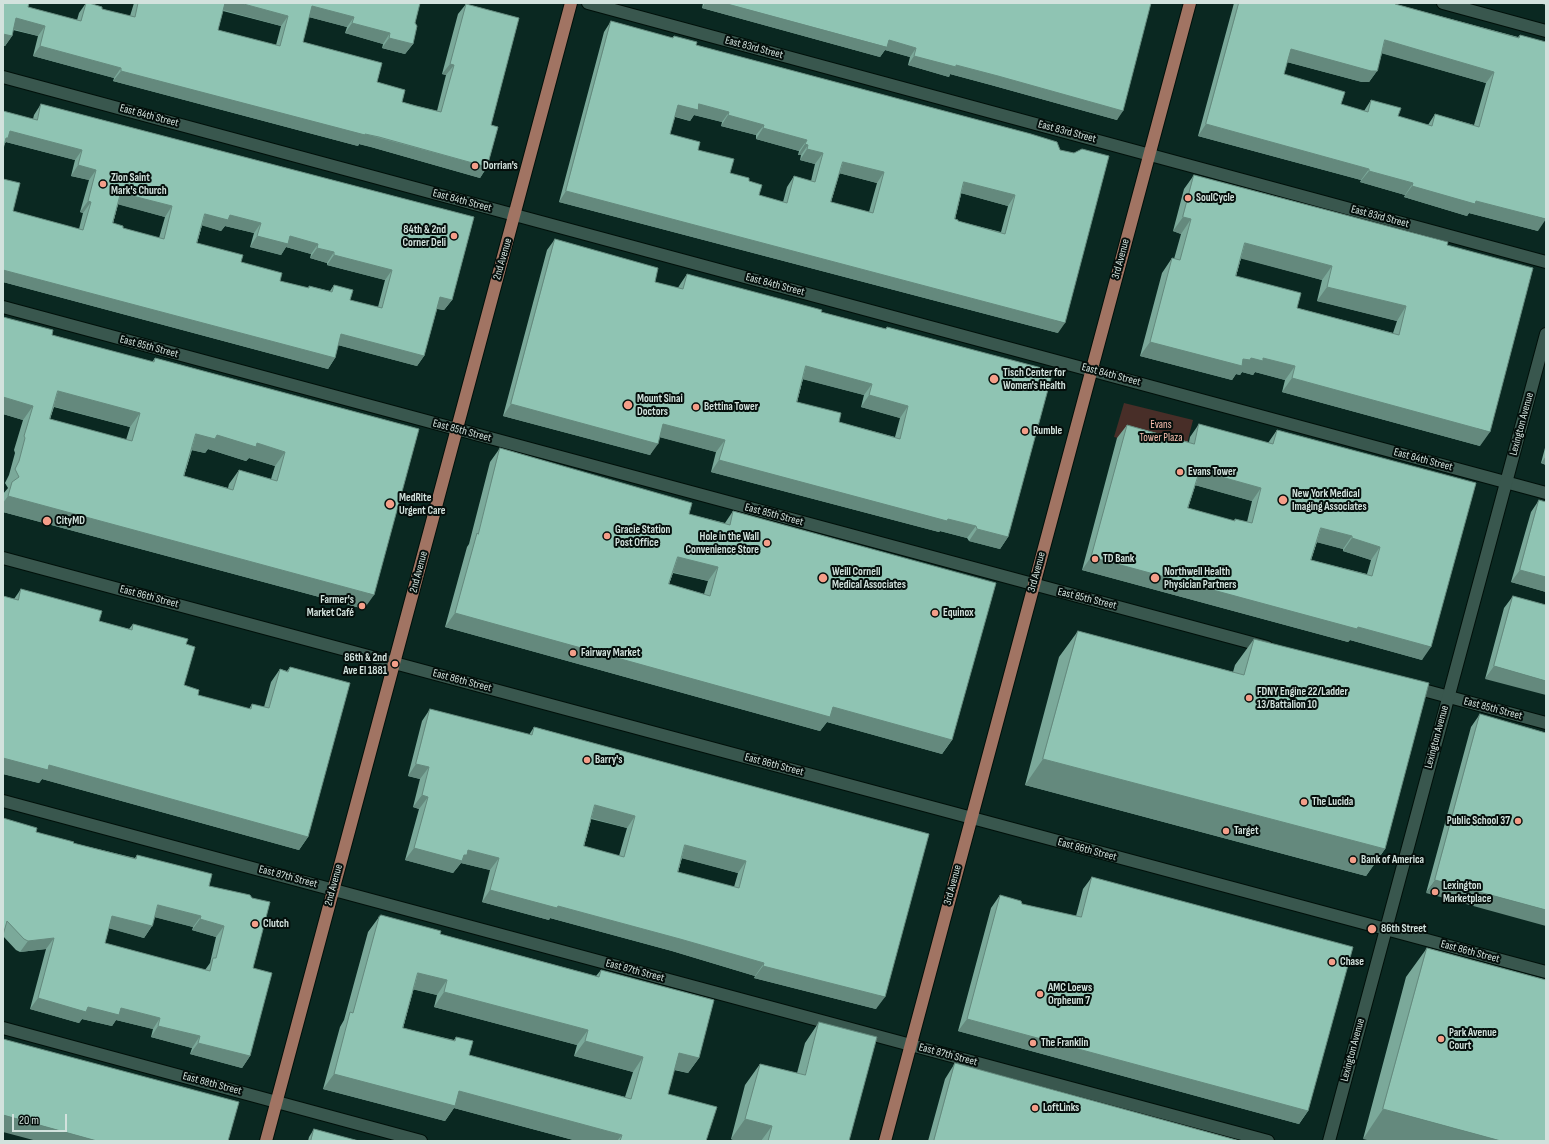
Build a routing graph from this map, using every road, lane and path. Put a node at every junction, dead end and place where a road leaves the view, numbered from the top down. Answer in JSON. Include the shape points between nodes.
{"nodes":[{"id":1,"x":571,"y":3,"type":"edge"},
{"id":2,"x":588,"y":3,"type":"edge"},
{"id":3,"x":1190,"y":3,"type":"edge"},
{"id":4,"x":1443,"y":3,"type":"edge"},
{"id":5,"x":1546,"y":31,"type":"edge"},
{"id":6,"x":3,"y":77,"type":"edge"},
{"id":7,"x":1150,"y":154,"type":"junction"},
{"id":8,"x":515,"y":215,"type":"junction"},
{"id":9,"x":1546,"y":262,"type":"edge"},
{"id":10,"x":3,"y":307,"type":"edge"},
{"id":11,"x":1546,"y":334,"type":"edge"},
{"id":12,"x":1092,"y":370,"type":"junction"},
{"id":13,"x":457,"y":429,"type":"junction"},
{"id":14,"x":1506,"y":482,"type":"junction"},
{"id":15,"x":1546,"y":492,"type":"edge"},
{"id":16,"x":3,"y":558,"type":"edge"},
{"id":17,"x":1034,"y":585,"type":"junction"},
{"id":18,"x":1276,"y":649,"type":"edge"},
{"id":19,"x":395,"y":663,"type":"junction"},
{"id":20,"x":1398,"y":683,"type":"edge"},
{"id":21,"x":1448,"y":697,"type":"junction"},
{"id":22,"x":1546,"y":723,"type":"edge"},
{"id":23,"x":3,"y":801,"type":"edge"},
{"id":24,"x":971,"y":818,"type":"junction"},
{"id":25,"x":333,"y":890,"type":"junction"},
{"id":26,"x":1385,"y":930,"type":"junction"},
{"id":27,"x":1546,"y":972,"type":"edge"},
{"id":28,"x":3,"y":1028,"type":"edge"},
{"id":29,"x":910,"y":1045,"type":"junction"},
{"id":30,"x":276,"y":1102,"type":"junction"},
{"id":31,"x":266,"y":1141,"type":"edge"},
{"id":32,"x":421,"y":1141,"type":"edge"},
{"id":33,"x":885,"y":1141,"type":"edge"},
{"id":34,"x":1268,"y":1141,"type":"edge"},
{"id":35,"x":1329,"y":1141,"type":"edge"}],
"edges":[{"from":1,"to":8,"type":"main road","name":"2nd Avenue"},
{"from":2,"to":7,"type":"street","name":"East 83rd Street"},
{"from":3,"to":7,"type":"main road","name":"3rd Avenue"},
{"from":4,"to":5,"type":"street"},
{"from":6,"to":8,"type":"street","name":"East 84th Street"},
{"from":7,"to":9,"type":"street","name":"East 83rd Street"},
{"from":7,"to":12,"type":"main road","name":"3rd Avenue"},
{"from":8,"to":12,"type":"street","name":"East 84th Street"},
{"from":8,"to":13,"type":"main road","name":"2nd Avenue"},
{"from":10,"to":13,"type":"street","name":"East 85th Street"},
{"from":11,"to":14,"type":"street","name":"Lexington Avenue"},
{"from":12,"to":14,"type":"street","name":"East 84th Street"},
{"from":12,"to":17,"type":"main road","name":"3rd Avenue"},
{"from":13,"to":17,"type":"street","name":"East 85th Street"},
{"from":13,"to":19,"type":"main road","name":"2nd Avenue"},
{"from":14,"to":15,"type":"street","name":"East 84th Street"},
{"from":14,"to":21,"type":"street","name":"Lexington Avenue"},
{"from":16,"to":19,"type":"street","name":"East 86th Street"},
{"from":17,"to":18,"type":"street","name":"East 85th Street"},
{"from":17,"to":24,"type":"main road","name":"3rd Avenue"},
{"from":19,"to":24,"type":"street","name":"East 86th Street"},
{"from":19,"to":25,"type":"main road","name":"2nd Avenue"},
{"from":20,"to":21,"type":"street","name":"East 85th Street"},
{"from":21,"to":22,"type":"street","name":"East 85th Street"},
{"from":21,"to":26,"type":"street","name":"Lexington Avenue"},
{"from":23,"to":25,"type":"street","name":"East 87th Street"},
{"from":24,"to":26,"type":"street","name":"East 86th Street"},
{"from":24,"to":29,"type":"main road","name":"3rd Avenue"},
{"from":25,"to":29,"type":"street","name":"East 87th Street"},
{"from":25,"to":30,"type":"main road","name":"2nd Avenue"},
{"from":26,"to":27,"type":"street","name":"East 86th Street"},
{"from":26,"to":35,"type":"street","name":"Lexington Avenue"},
{"from":28,"to":30,"type":"street","name":"East 88th Street"},
{"from":29,"to":33,"type":"main road","name":"3rd Avenue"},
{"from":29,"to":34,"type":"street","name":"East 87th Street"},
{"from":30,"to":31,"type":"main road","name":"2nd Avenue"},
{"from":30,"to":32,"type":"street","name":"East 88th Street"}]}
